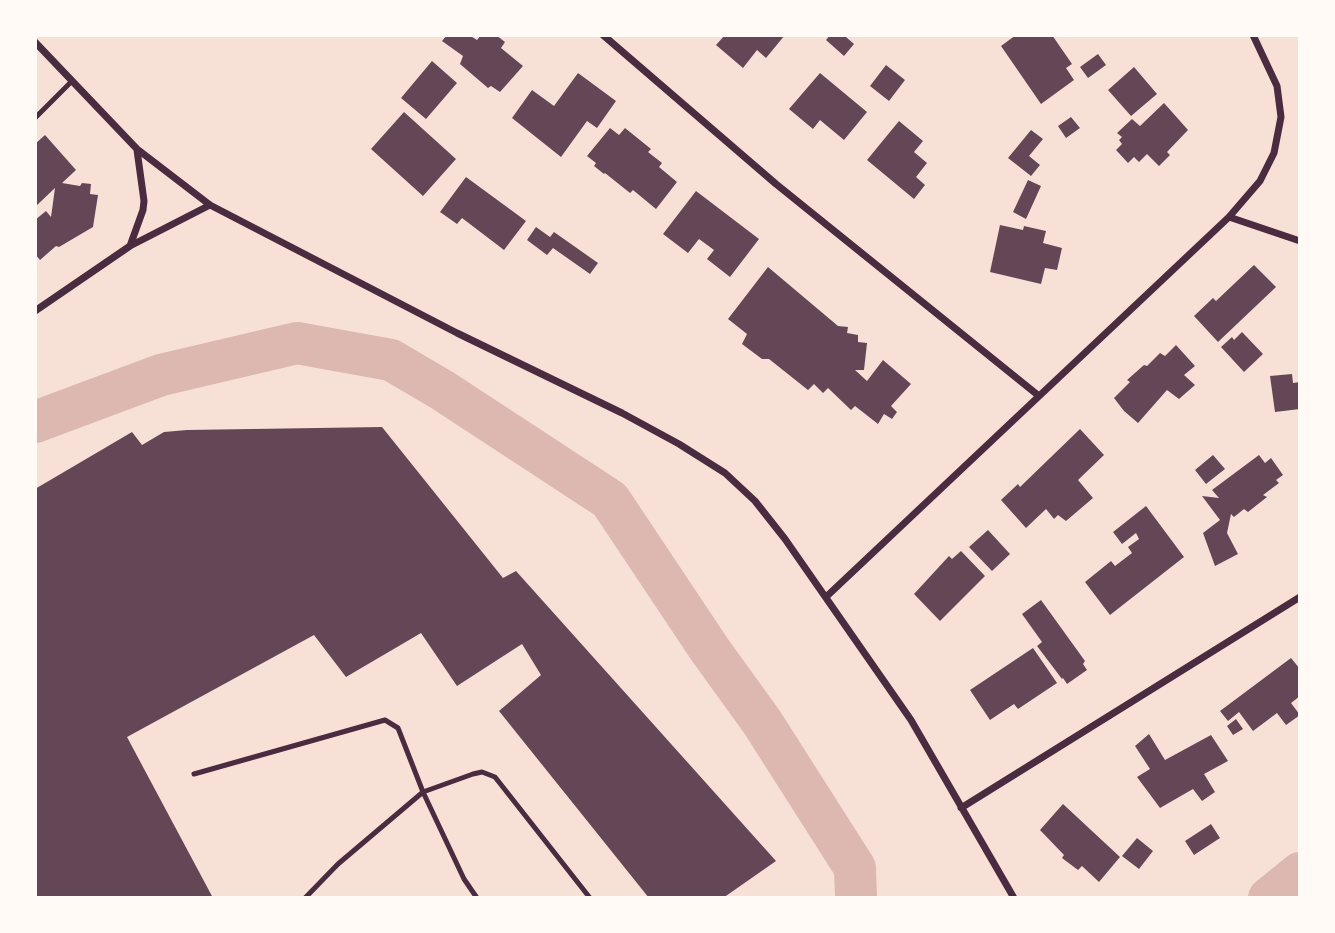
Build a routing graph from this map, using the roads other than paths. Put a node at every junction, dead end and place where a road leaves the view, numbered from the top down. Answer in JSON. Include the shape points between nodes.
{"nodes":[{"id":1,"x":603,"y":35,"type":"edge"},
{"id":2,"x":1253,"y":35,"type":"edge"},
{"id":3,"x":35,"y":42,"type":"edge"},
{"id":4,"x":72,"y":81,"type":"junction"},
{"id":5,"x":35,"y":118,"type":"edge"},
{"id":6,"x":137,"y":149,"type":"junction"},
{"id":7,"x":210,"y":205,"type":"junction"},
{"id":8,"x":1229,"y":217,"type":"junction"},
{"id":9,"x":1300,"y":241,"type":"edge"},
{"id":10,"x":130,"y":246,"type":"junction"},
{"id":11,"x":35,"y":312,"type":"edge"},
{"id":12,"x":1039,"y":396,"type":"junction"},
{"id":13,"x":826,"y":597,"type":"junction"},
{"id":14,"x":1300,"y":597,"type":"edge"},
{"id":15,"x":194,"y":774,"type":"dead end"},
{"id":16,"x":423,"y":792,"type":"junction"},
{"id":17,"x":961,"y":808,"type":"junction"},
{"id":18,"x":305,"y":898,"type":"edge"},
{"id":19,"x":477,"y":898,"type":"edge"},
{"id":20,"x":590,"y":898,"type":"edge"},
{"id":21,"x":1014,"y":898,"type":"edge"}],
"edges":[{"from":1,"to":12,"type":"street","via":[[776,184]]},
{"from":2,"to":8,"type":"street","via":[[1277,86],[1281,117],[1274,153],[1260,181]]},
{"from":3,"to":4,"type":"street"},
{"from":4,"to":5,"type":"lane"},
{"from":4,"to":6,"type":"street"},
{"from":6,"to":7,"type":"street"},
{"from":6,"to":10,"type":"street","via":[[144,201]]},
{"from":7,"to":10,"type":"street"},
{"from":7,"to":13,"type":"street","via":[[622,413],[725,473],[755,501]]},
{"from":8,"to":9,"type":"street"},
{"from":8,"to":12,"type":"street"},
{"from":10,"to":11,"type":"street"},
{"from":12,"to":13,"type":"street"},
{"from":13,"to":17,"type":"street","via":[[911,720]]},
{"from":14,"to":17,"type":"street"},
{"from":15,"to":16,"type":"lane","via":[[385,720],[398,728]]},
{"from":16,"to":18,"type":"lane","via":[[338,863]]},
{"from":16,"to":19,"type":"lane"},
{"from":16,"to":20,"type":"lane","via":[[482,772],[495,776]]},
{"from":17,"to":21,"type":"street"}]}
